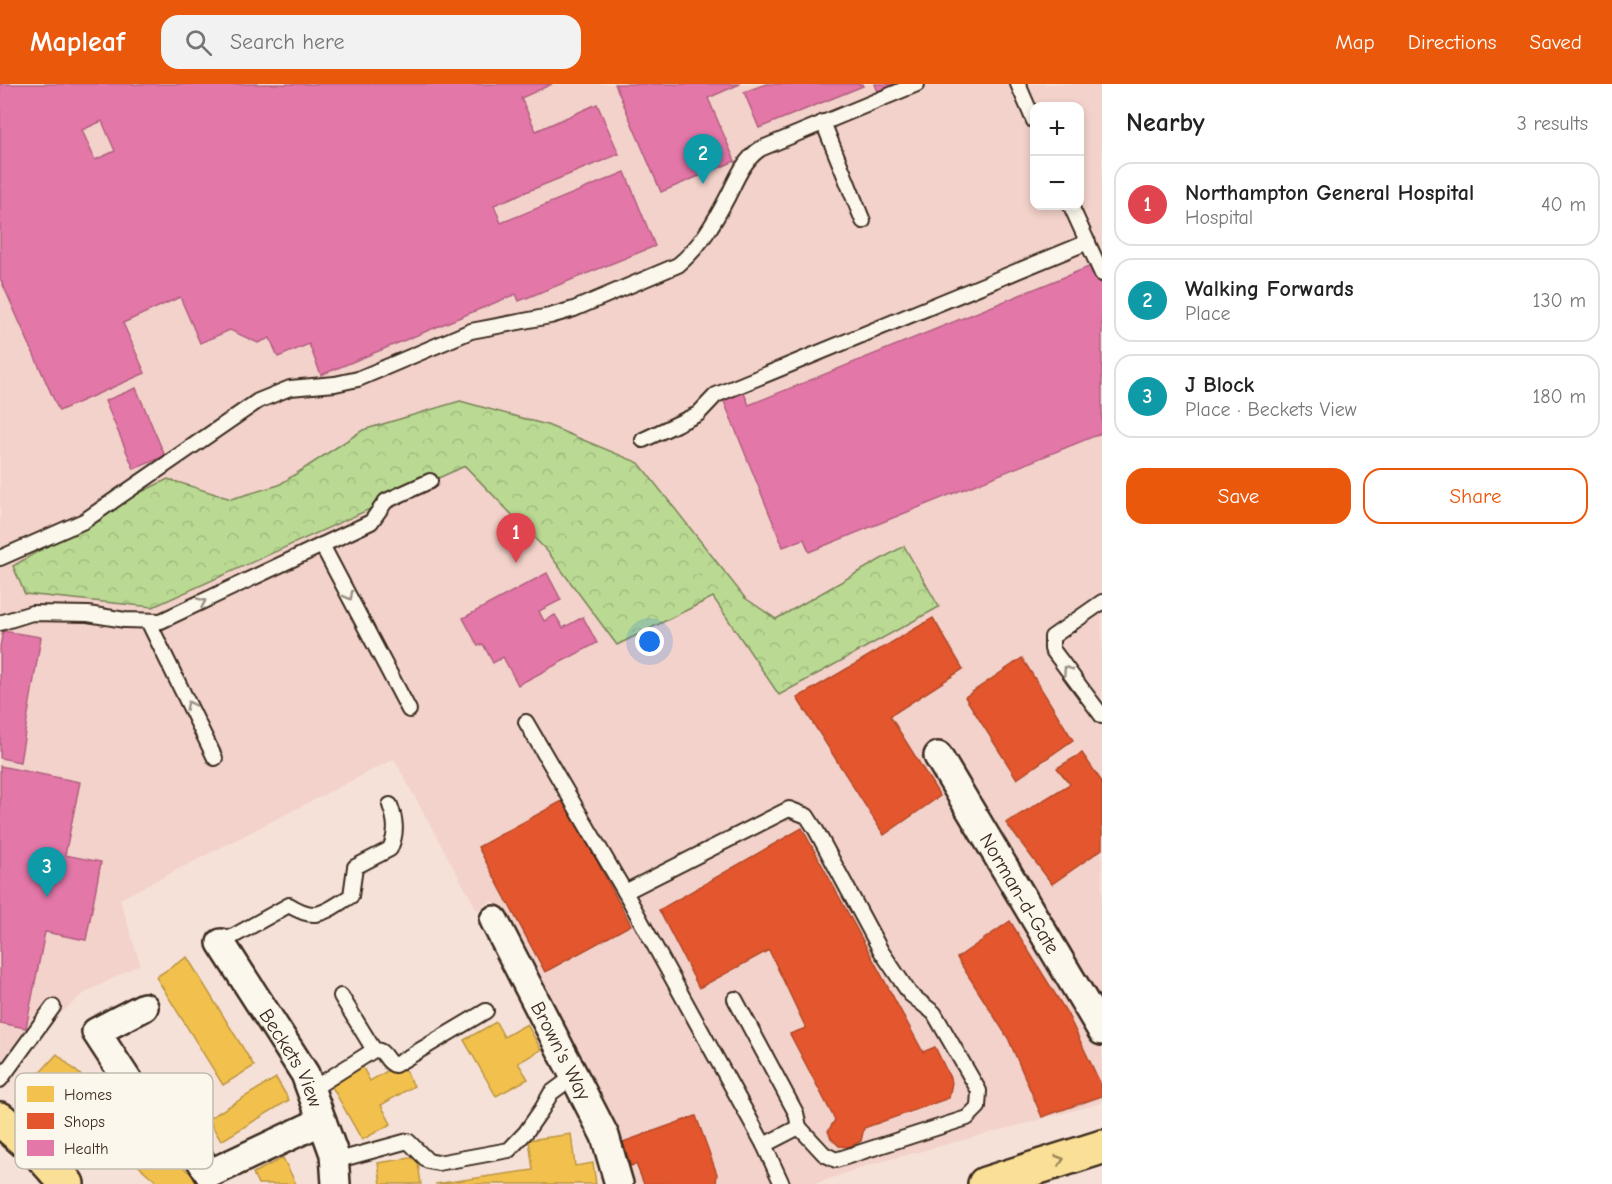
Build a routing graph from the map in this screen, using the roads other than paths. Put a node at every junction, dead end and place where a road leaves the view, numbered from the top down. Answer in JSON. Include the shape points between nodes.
{"nodes":[{"id":1,"x":917,"y":84,"type":"edge"},
{"id":2,"x":1018,"y":84,"type":"edge"},
{"id":3,"x":1030,"y":111,"type":"edge"},
{"id":4,"x":823,"y":122,"type":"junction"},
{"id":5,"x":1073,"y":210,"type":"edge"},
{"id":6,"x":863,"y":222,"type":"dead end"},
{"id":7,"x":1088,"y":242,"type":"junction"},
{"id":8,"x":1102,"y":274,"type":"edge"},
{"id":9,"x":642,"y":440,"type":"dead end"},
{"id":10,"x":430,"y":481,"type":"dead end"},
{"id":11,"x":322,"y":545,"type":"junction"},
{"id":12,"x":0,"y":558,"type":"edge"},
{"id":13,"x":1102,"y":606,"type":"edge"},
{"id":14,"x":148,"y":621,"type":"junction"},
{"id":15,"x":0,"y":623,"type":"edge"},
{"id":16,"x":409,"y":710,"type":"dead end"},
{"id":17,"x":1102,"y":716,"type":"edge"},
{"id":18,"x":526,"y":722,"type":"dead end"},
{"id":19,"x":938,"y":756,"type":"dead end"},
{"id":20,"x":215,"y":758,"type":"dead end"},
{"id":21,"x":390,"y":805,"type":"dead end"},
{"id":22,"x":625,"y":891,"type":"junction"},
{"id":23,"x":494,"y":920,"type":"dead end"},
{"id":24,"x":221,"y":944,"type":"joint"},
{"id":25,"x":340,"y":996,"type":"dead end"},
{"id":26,"x":735,"y":999,"type":"dead end"},
{"id":27,"x":53,"y":1007,"type":"dead end"},
{"id":28,"x":144,"y":1007,"type":"dead end"},
{"id":29,"x":486,"y":1011,"type":"dead end"},
{"id":30,"x":1102,"y":1031,"type":"edge"},
{"id":31,"x":374,"y":1050,"type":"junction"},
{"id":32,"x":123,"y":1073,"type":"edge"},
{"id":33,"x":574,"y":1076,"type":"junction"},
{"id":34,"x":0,"y":1080,"type":"edge"},
{"id":35,"x":311,"y":1090,"type":"junction"},
{"id":36,"x":0,"y":1119,"type":"edge"},
{"id":37,"x":322,"y":1121,"type":"junction"},
{"id":38,"x":799,"y":1127,"type":"junction"},
{"id":39,"x":15,"y":1132,"type":"edge"},
{"id":40,"x":764,"y":1145,"type":"junction"},
{"id":41,"x":1102,"y":1147,"type":"edge"},
{"id":42,"x":54,"y":1169,"type":"edge"},
{"id":43,"x":206,"y":1169,"type":"edge"},
{"id":44,"x":336,"y":1173,"type":"edge"},
{"id":45,"x":67,"y":1184,"type":"edge"},
{"id":46,"x":619,"y":1184,"type":"edge"},
{"id":47,"x":782,"y":1184,"type":"edge"},
{"id":48,"x":985,"y":1184,"type":"edge"}],
"edges":[{"from":1,"to":4,"type":"lane"},
{"from":2,"to":3,"type":"lane"},
{"from":4,"to":6,"type":"lane"},
{"from":4,"to":12,"type":"lane","via":[[764,146],[752,155],[701,243],[678,265],[566,311],[471,331],[358,379],[275,393],[84,521]]},
{"from":5,"to":7,"type":"lane"},
{"from":7,"to":8,"type":"lane"},
{"from":7,"to":9,"type":"lane","via":[[716,395],[698,414]]},
{"from":10,"to":11,"type":"lane","via":[[386,501],[371,522]]},
{"from":14,"to":11,"type":"lane","one_way":true,"via":[[162,621]]},
{"from":11,"to":16,"type":"lane","one_way":true},
{"from":17,"to":13,"type":"lane","one_way":true,"via":[[1052,649],[1052,637]]},
{"from":14,"to":15,"type":"lane","via":[[32,613]]},
{"from":20,"to":14,"type":"lane","one_way":true},
{"from":18,"to":22,"type":"lane"},
{"from":19,"to":30,"type":"street","name":"Norman-d-Gate"},
{"from":21,"to":24,"type":"lane","via":[[396,819],[390,849],[355,867],[351,896],[319,915],[304,915],[289,906]]},
{"from":22,"to":38,"type":"lane","via":[[789,809],[807,816],[881,951],[910,994],[934,1013],[979,1091],[978,1107],[967,1118],[836,1160],[824,1154]]},
{"from":22,"to":40,"type":"lane"},
{"from":23,"to":33,"type":"street","name":"Brown's Way"},
{"from":24,"to":35,"type":"street","name":"Beckets View","via":[[305,1074]]},
{"from":25,"to":31,"type":"lane"},
{"from":26,"to":38,"type":"lane","via":[[796,1113]]},
{"from":27,"to":34,"type":"lane"},
{"from":28,"to":32,"type":"street","via":[[96,1032]]},
{"from":29,"to":31,"type":"lane","via":[[395,1065]]},
{"from":31,"to":35,"type":"lane"},
{"from":33,"to":44,"type":"lane","via":[[551,1093],[526,1132],[509,1150],[438,1163],[428,1161],[408,1141]]},
{"from":33,"to":46,"type":"street","name":"Brown's Way","via":[[605,1136]]},
{"from":35,"to":37,"type":"street","name":"Beckets View"},
{"from":36,"to":39,"type":"main road"},
{"from":37,"to":43,"type":"street","via":[[209,1174]]},
{"from":37,"to":44,"type":"street","name":"Beckets View","via":[[334,1154]]},
{"from":38,"to":40,"type":"lane"},
{"from":40,"to":47,"type":"lane"},
{"from":48,"to":41,"type":"main road","one_way":true},
{"from":42,"to":45,"type":"main road"}]}
